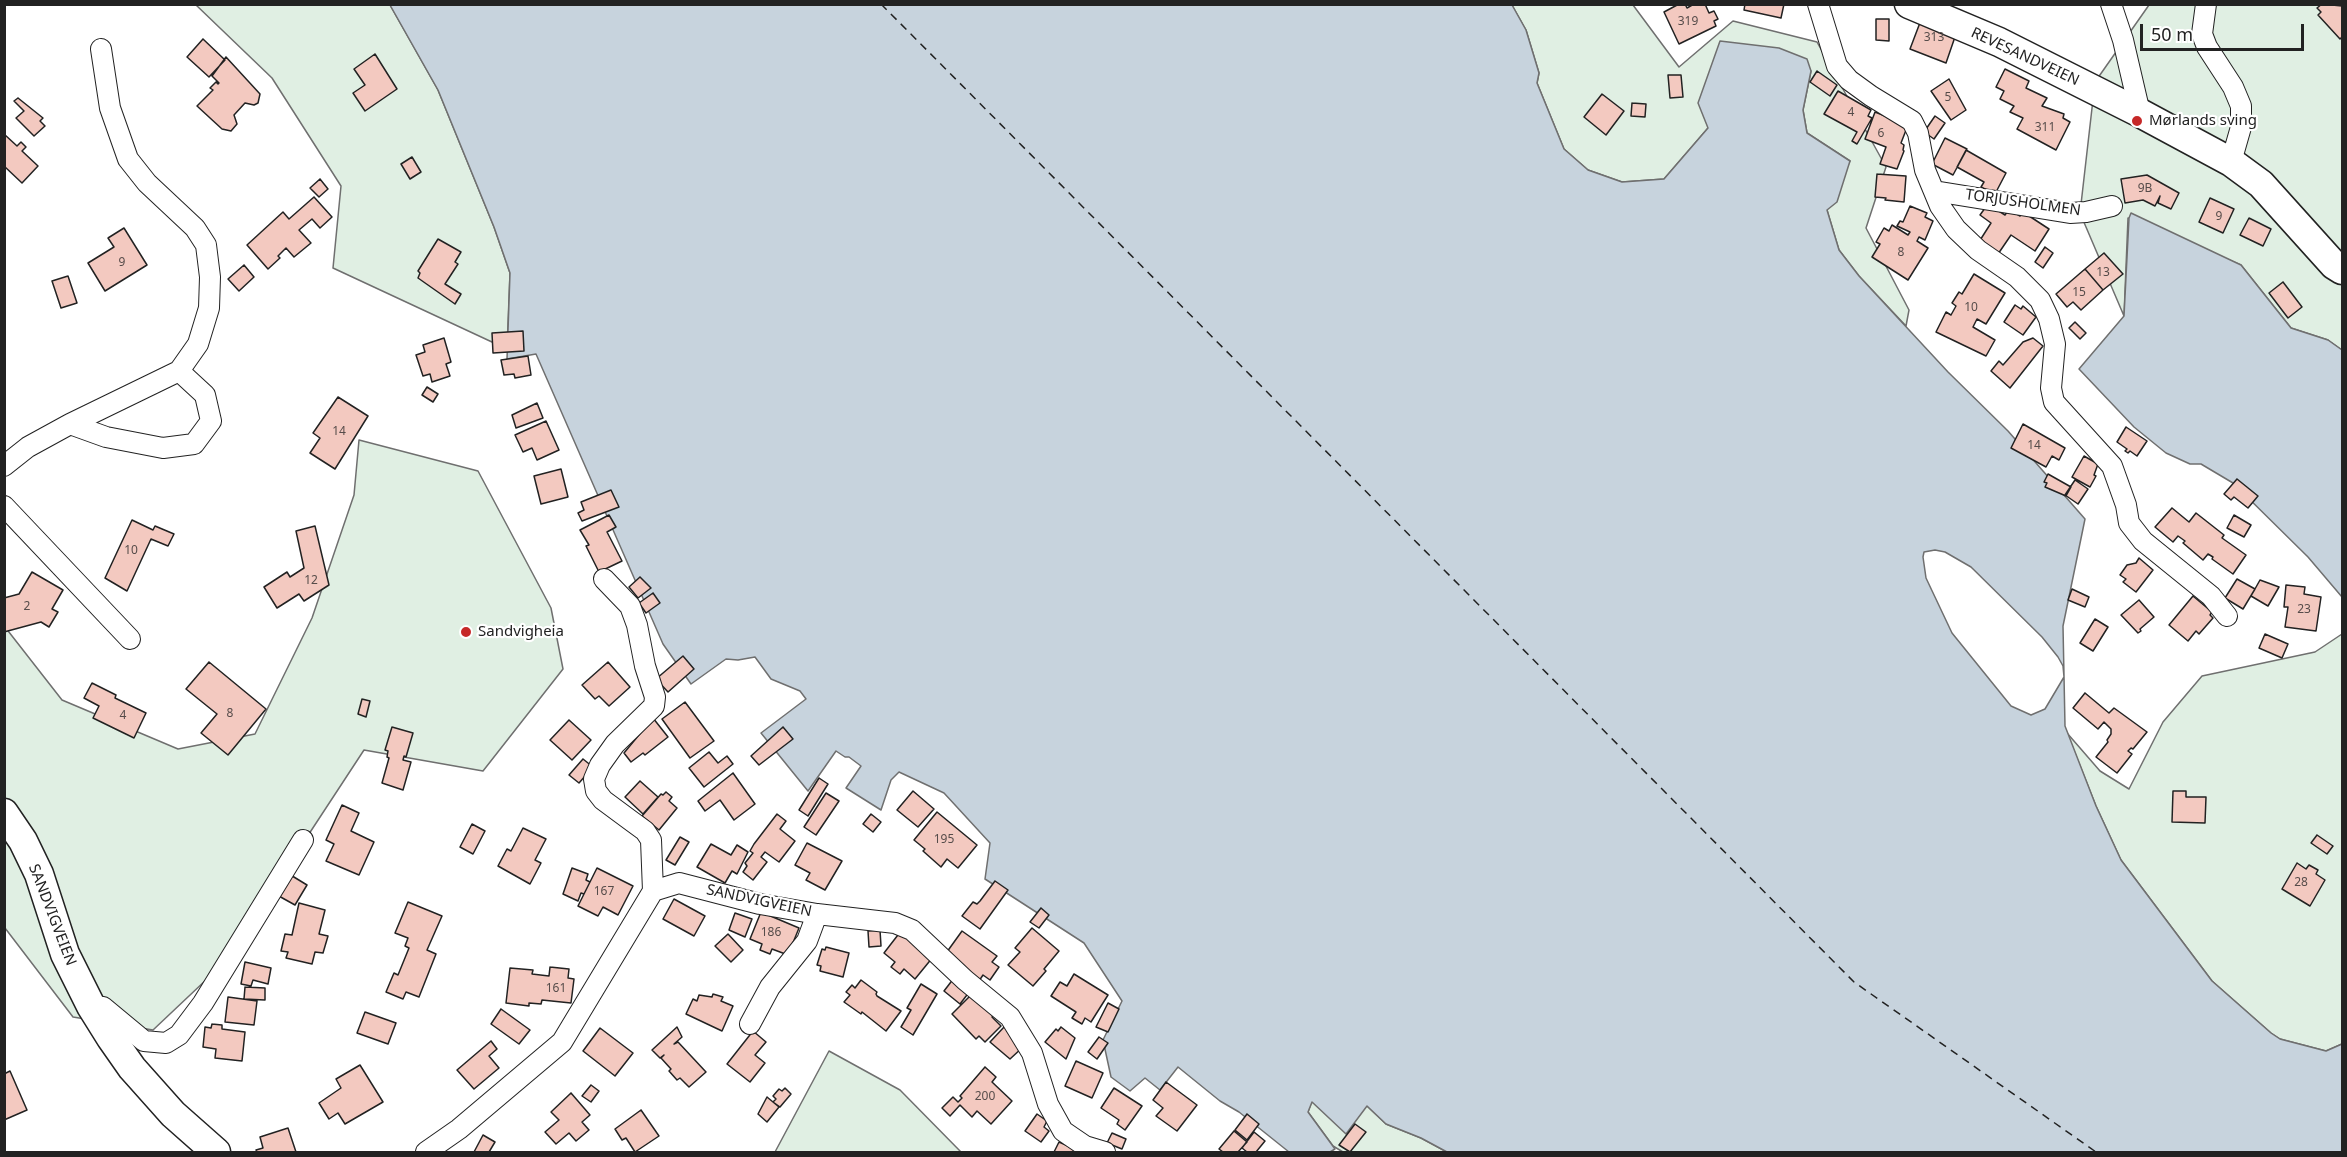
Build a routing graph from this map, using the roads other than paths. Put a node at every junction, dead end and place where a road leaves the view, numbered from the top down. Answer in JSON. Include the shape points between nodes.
{"nodes":[{"id":1,"x":1818,"y":4,"type":"edge"},
{"id":2,"x":1909,"y":4,"type":"edge"},
{"id":3,"x":2111,"y":4,"type":"edge"},
{"id":4,"x":2206,"y":4,"type":"edge"},
{"id":5,"x":101,"y":49,"type":"dead end"},
{"id":6,"x":2140,"y":112,"type":"junction"},
{"id":7,"x":2231,"y":162,"type":"junction"},
{"id":8,"x":1934,"y":191,"type":"junction"},
{"id":9,"x":2112,"y":206,"type":"dead end"},
{"id":10,"x":2343,"y":270,"type":"edge"},
{"id":11,"x":179,"y":371,"type":"junction"},
{"id":12,"x":70,"y":424,"type":"junction"},
{"id":13,"x":4,"y":466,"type":"edge"},
{"id":14,"x":4,"y":506,"type":"edge"},
{"id":15,"x":604,"y":579,"type":"dead end"},
{"id":16,"x":2226,"y":616,"type":"dead end"},
{"id":17,"x":130,"y":639,"type":"dead end"},
{"id":18,"x":4,"y":813,"type":"edge"},
{"id":19,"x":303,"y":840,"type":"dead end"},
{"id":20,"x":653,"y":891,"type":"junction"},
{"id":21,"x":816,"y":914,"type":"junction"},
{"id":22,"x":91,"y":1006,"type":"junction"},
{"id":23,"x":750,"y":1024,"type":"dead end"},
{"id":24,"x":216,"y":1152,"type":"edge"},
{"id":25,"x":426,"y":1152,"type":"edge"},
{"id":26,"x":1105,"y":1152,"type":"edge"}],
"edges":[{"from":1,"to":8,"type":"street","name":"TORJUSHOLMEN","via":[[1837,66],[1848,80],[1912,121]]},
{"from":2,"to":6,"type":"main road","name":"REVESANDVEIEN","via":[[1999,42]]},
{"from":3,"to":6,"type":"street"},
{"from":4,"to":7,"type":"street","via":[[2202,34],[2241,106],[2241,128]]},
{"from":5,"to":11,"type":"street","via":[[110,108],[128,159],[147,183],[195,228],[206,245],[209,308],[198,344]]},
{"from":6,"to":7,"type":"main road","name":"REVESANDVEIEN"},
{"from":7,"to":10,"type":"main road","name":"REVESANDVEIEN","via":[[2261,184],[2334,265]]},
{"from":8,"to":9,"type":"street","name":"TORJUSHOLMEN","via":[[2070,213]]},
{"from":8,"to":16,"type":"street","name":"TORJUSHOLMEN","via":[[1956,229],[1978,250],[2017,276],[2040,300],[2055,344],[2051,388],[2054,402],[2112,466],[2129,523],[2143,541],[2211,596]]},
{"from":11,"to":12,"type":"street"},
{"from":11,"to":12,"type":"street","via":[[204,395],[212,421],[194,444],[163,448],[106,437]]},
{"from":12,"to":13,"type":"street","via":[[28,447]]},
{"from":14,"to":17,"type":"street"},
{"from":15,"to":20,"type":"street","via":[[630,606],[654,706],[615,744],[594,779],[603,800],[638,825],[651,840]]},
{"from":18,"to":22,"type":"main road","name":"SANDVIGVEIEN","via":[[39,874],[65,954]]},
{"from":19,"to":22,"type":"street","via":[[209,993],[178,1035],[166,1043],[144,1041],[103,1007]]},
{"from":20,"to":21,"type":"street","name":"SANDVIGVEIEN","via":[[680,883]]},
{"from":20,"to":25,"type":"street","via":[[562,1042]]},
{"from":21,"to":23,"type":"street","via":[[807,941],[770,987]]},
{"from":21,"to":26,"type":"street","name":"SANDVIGVEIEN","via":[[895,923],[912,930],[1010,1017],[1032,1053],[1048,1104],[1063,1131],[1084,1146]]},
{"from":22,"to":24,"type":"main road","name":"SANDVIGVEIEN","via":[[132,1068]]}]}
